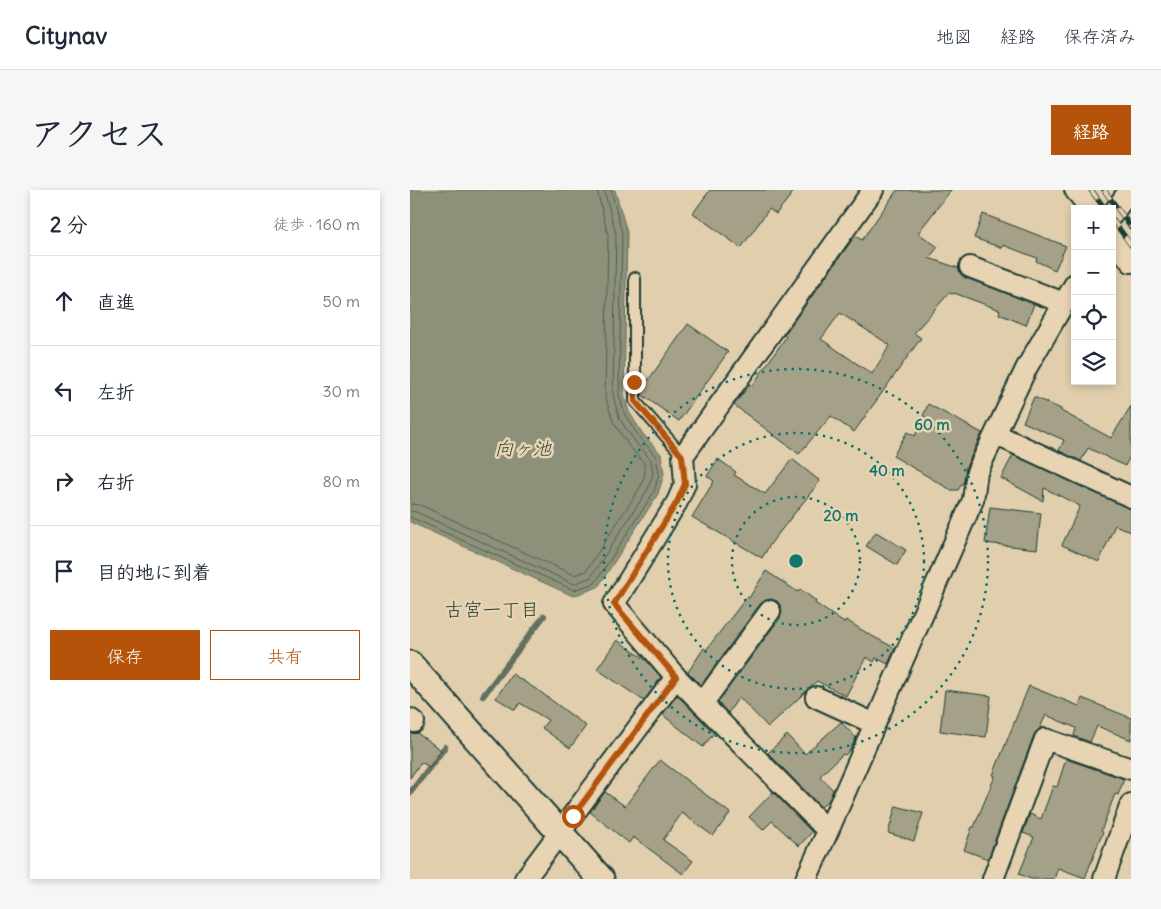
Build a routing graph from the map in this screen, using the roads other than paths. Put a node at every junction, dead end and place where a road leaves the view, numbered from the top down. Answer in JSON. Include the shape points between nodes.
{"nodes":[{"id":1,"x":873,"y":190,"type":"edge"},
{"id":2,"x":1076,"y":190,"type":"edge"},
{"id":3,"x":1127,"y":196,"type":"edge"},
{"id":4,"x":1087,"y":205,"type":"edge"},
{"id":5,"x":1116,"y":210,"type":"edge"},
{"id":6,"x":1116,"y":241,"type":"edge"},
{"id":7,"x":1131,"y":262,"type":"edge"},
{"id":8,"x":970,"y":268,"type":"dead end"},
{"id":9,"x":635,"y":278,"type":"dead end"},
{"id":10,"x":1071,"y":291,"type":"edge"},
{"id":11,"x":1064,"y":303,"type":"junction"},
{"id":12,"x":995,"y":434,"type":"junction"},
{"id":13,"x":682,"y":456,"type":"junction"},
{"id":14,"x":1131,"y":497,"type":"edge"},
{"id":15,"x":770,"y":611,"type":"dead end"},
{"id":16,"x":410,"y":664,"type":"edge"},
{"id":17,"x":676,"y":677,"type":"junction"},
{"id":18,"x":816,"y":697,"type":"dead end"},
{"id":19,"x":702,"y":704,"type":"junction"},
{"id":20,"x":875,"y":724,"type":"junction"},
{"id":21,"x":1131,"y":769,"type":"edge"},
{"id":22,"x":1131,"y":804,"type":"edge"},
{"id":23,"x":828,"y":831,"type":"junction"},
{"id":24,"x":561,"y":833,"type":"junction"},
{"id":25,"x":525,"y":879,"type":"edge"},
{"id":26,"x":601,"y":879,"type":"edge"},
{"id":27,"x":806,"y":879,"type":"edge"},
{"id":28,"x":993,"y":879,"type":"edge"},
{"id":29,"x":1104,"y":879,"type":"edge"}],
"edges":[{"from":1,"to":13,"type":"street"},
{"from":2,"to":4,"type":"street"},
{"from":3,"to":5,"type":"street"},
{"from":6,"to":7,"type":"street"},
{"from":8,"to":11,"type":"street"},
{"from":9,"to":13,"type":"lane","via":[[635,401]]},
{"from":10,"to":11,"type":"street"},
{"from":11,"to":12,"type":"street","via":[[1027,367]]},
{"from":12,"to":14,"type":"street"},
{"from":12,"to":20,"type":"street","via":[[977,472],[973,500]]},
{"from":13,"to":17,"type":"street","via":[[685,484],[677,502],[614,604]]},
{"from":15,"to":19,"type":"street"},
{"from":16,"to":24,"type":"street"},
{"from":17,"to":19,"type":"street"},
{"from":17,"to":24,"type":"street"},
{"from":18,"to":20,"type":"street"},
{"from":19,"to":23,"type":"street"},
{"from":20,"to":23,"type":"street"},
{"from":21,"to":28,"type":"street","via":[[1044,739]]},
{"from":22,"to":29,"type":"street"},
{"from":23,"to":27,"type":"street"},
{"from":24,"to":25,"type":"street"},
{"from":24,"to":26,"type":"street"}]}
